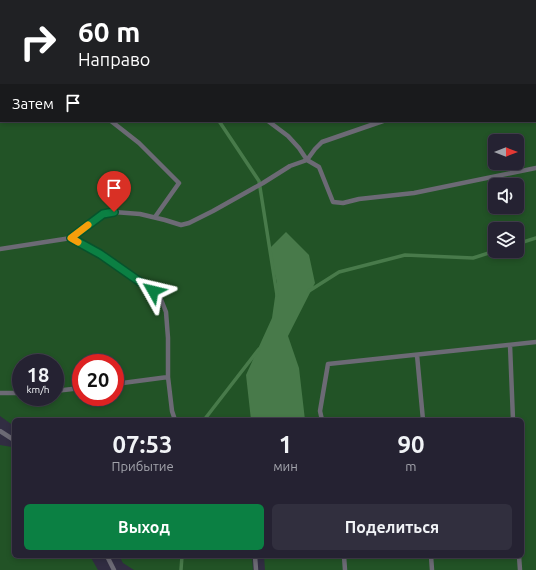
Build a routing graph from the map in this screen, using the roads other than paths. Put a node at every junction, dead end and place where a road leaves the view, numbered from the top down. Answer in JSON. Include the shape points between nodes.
{"nodes":[{"id":1,"x":112,"y":122,"type":"edge"},
{"id":2,"x":269,"y":122,"type":"edge"},
{"id":3,"x":381,"y":122,"type":"edge"},
{"id":4,"x":307,"y":160,"type":"junction"},
{"id":5,"x":536,"y":168,"type":"edge"},
{"id":6,"x":155,"y":217,"type":"junction"},
{"id":7,"x":71,"y":238,"type":"junction"},
{"id":8,"x":0,"y":249,"type":"edge"},
{"id":9,"x":536,"y":342,"type":"edge"},
{"id":10,"x":510,"y":345,"type":"junction"},
{"id":11,"x":417,"y":355,"type":"junction"},
{"id":12,"x":168,"y":377,"type":"junction"},
{"id":13,"x":124,"y":383,"type":"edge"},
{"id":14,"x":0,"y":393,"type":"edge"},
{"id":15,"x":12,"y":393,"type":"edge"},
{"id":16,"x":174,"y":418,"type":"edge"},
{"id":17,"x":322,"y":418,"type":"edge"},
{"id":18,"x":423,"y":418,"type":"edge"},
{"id":19,"x":513,"y":418,"type":"edge"},
{"id":20,"x":0,"y":431,"type":"edge"},
{"id":21,"x":12,"y":439,"type":"edge"},
{"id":22,"x":108,"y":558,"type":"edge"},
{"id":23,"x":255,"y":558,"type":"edge"},
{"id":24,"x":344,"y":558,"type":"edge"},
{"id":25,"x":431,"y":558,"type":"edge"},
{"id":26,"x":519,"y":558,"type":"edge"},
{"id":27,"x":114,"y":570,"type":"edge"},
{"id":28,"x":256,"y":570,"type":"edge"},
{"id":29,"x":345,"y":570,"type":"edge"},
{"id":30,"x":432,"y":570,"type":"edge"},
{"id":31,"x":520,"y":570,"type":"edge"}],
"edges":[{"from":1,"to":6,"type":"lane","via":[[139,143],[179,183]]},
{"from":2,"to":4,"type":"lane","via":[[288,136]]},
{"from":3,"to":4,"type":"lane","via":[[322,142]]},
{"from":4,"to":5,"type":"lane","via":[[319,167],[333,202],[343,203],[414,194]]},
{"from":4,"to":6,"type":"lane","via":[[290,166],[190,223],[181,226]]},
{"from":6,"to":7,"type":"lane","via":[[114,212],[103,214]]},
{"from":7,"to":8,"type":"lane"},
{"from":7,"to":12,"type":"lane","via":[[100,254],[160,296],[166,312]]},
{"from":9,"to":10,"type":"lane"},
{"from":10,"to":11,"type":"lane"},
{"from":10,"to":19,"type":"lane"},
{"from":11,"to":17,"type":"lane","via":[[328,364],[320,411]]},
{"from":11,"to":18,"type":"lane"},
{"from":12,"to":13,"type":"lane"},
{"from":12,"to":16,"type":"lane"},
{"from":14,"to":15,"type":"lane"},
{"from":20,"to":21,"type":"lane"},
{"from":22,"to":27,"type":"lane"},
{"from":23,"to":28,"type":"lane"},
{"from":24,"to":29,"type":"lane"},
{"from":25,"to":30,"type":"lane"},
{"from":26,"to":31,"type":"lane"}]}
